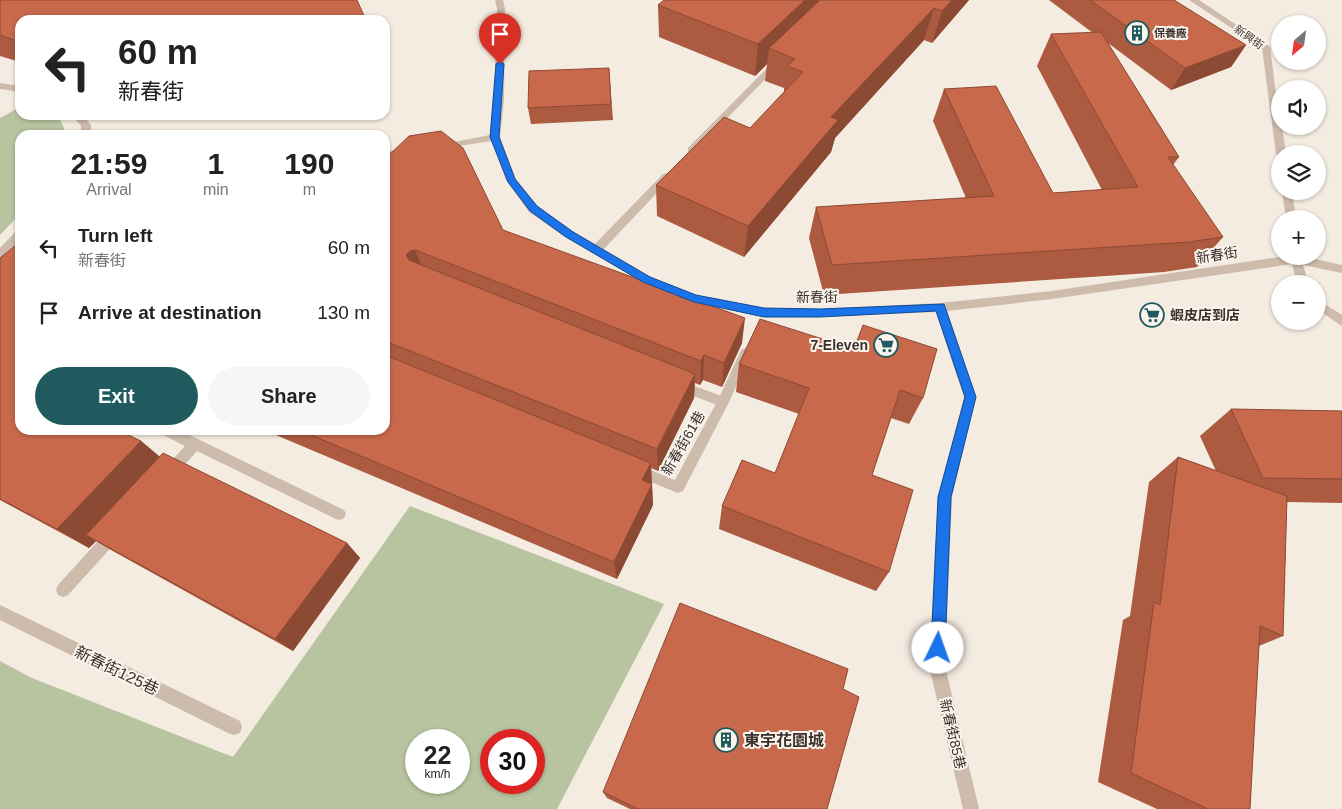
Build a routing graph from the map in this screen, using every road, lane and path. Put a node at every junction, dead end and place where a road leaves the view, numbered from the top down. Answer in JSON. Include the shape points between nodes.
{"nodes":[{"id":1,"x":499,"y":0,"type":"edge"},
{"id":2,"x":1193,"y":0,"type":"edge"},
{"id":3,"x":785,"y":55,"type":"edge"},
{"id":4,"x":0,"y":86,"type":"edge"},
{"id":5,"x":15,"y":88,"type":"edge"},
{"id":6,"x":495,"y":137,"type":"junction"},
{"id":7,"x":1281,"y":145,"type":"edge"},
{"id":8,"x":432,"y":149,"type":"edge"},
{"id":9,"x":413,"y":152,"type":"edge"},
{"id":10,"x":390,"y":154,"type":"edge"},
{"id":11,"x":15,"y":239,"type":"edge"},
{"id":12,"x":596,"y":250,"type":"junction"},
{"id":13,"x":0,"y":254,"type":"edge"},
{"id":14,"x":1271,"y":262,"type":"edge"},
{"id":15,"x":1325,"y":265,"type":"edge"},
{"id":16,"x":1342,"y":269,"type":"edge"},
{"id":17,"x":940,"y":307,"type":"junction"},
{"id":18,"x":1326,"y":310,"type":"edge"},
{"id":19,"x":1342,"y":321,"type":"edge"},
{"id":20,"x":752,"y":339,"type":"edge"},
{"id":21,"x":670,"y":382,"type":"edge"},
{"id":22,"x":723,"y":402,"type":"junction"},
{"id":23,"x":177,"y":435,"type":"edge"},
{"id":24,"x":196,"y":444,"type":"junction"},
{"id":25,"x":623,"y":465,"type":"edge"},
{"id":26,"x":162,"y":480,"type":"edge"},
{"id":27,"x":339,"y":514,"type":"dead end"},
{"id":28,"x":122,"y":524,"type":"edge"},
{"id":29,"x":63,"y":590,"type":"dead end"},
{"id":30,"x":0,"y":612,"type":"edge"},
{"id":31,"x":234,"y":727,"type":"dead end"},
{"id":32,"x":971,"y":809,"type":"edge"}],
"edges":[{"from":1,"to":6,"type":"street","name":"新春街","via":[[499,100]]},
{"from":2,"to":7,"type":"street","name":"新興街","via":[[1266,47]]},
{"from":3,"to":12,"type":"street"},
{"from":4,"to":5,"type":"street"},
{"from":6,"to":8,"type":"street"},
{"from":6,"to":12,"type":"street","name":"新春街","via":[[511,180],[533,208]]},
{"from":9,"to":10,"type":"street"},
{"from":11,"to":13,"type":"street"},
{"from":12,"to":17,"type":"street","name":"新春街","via":[[646,280],[694,298],[762,317]]},
{"from":14,"to":17,"type":"street","name":"新春街","via":[[1052,295]]},
{"from":15,"to":16,"type":"street","name":"新春街"},
{"from":17,"to":32,"type":"street","name":"新春街85巷","via":[[970,397],[944,497],[937,666]]},
{"from":18,"to":19,"type":"street"},
{"from":20,"to":22,"type":"street"},
{"from":21,"to":22,"type":"street"},
{"from":22,"to":25,"type":"street","name":"新春街61巷","via":[[678,487]]},
{"from":23,"to":24,"type":"street"},
{"from":24,"to":26,"type":"street"},
{"from":24,"to":27,"type":"street"},
{"from":28,"to":29,"type":"street"},
{"from":30,"to":31,"type":"street","name":"新春街125巷"}]}
